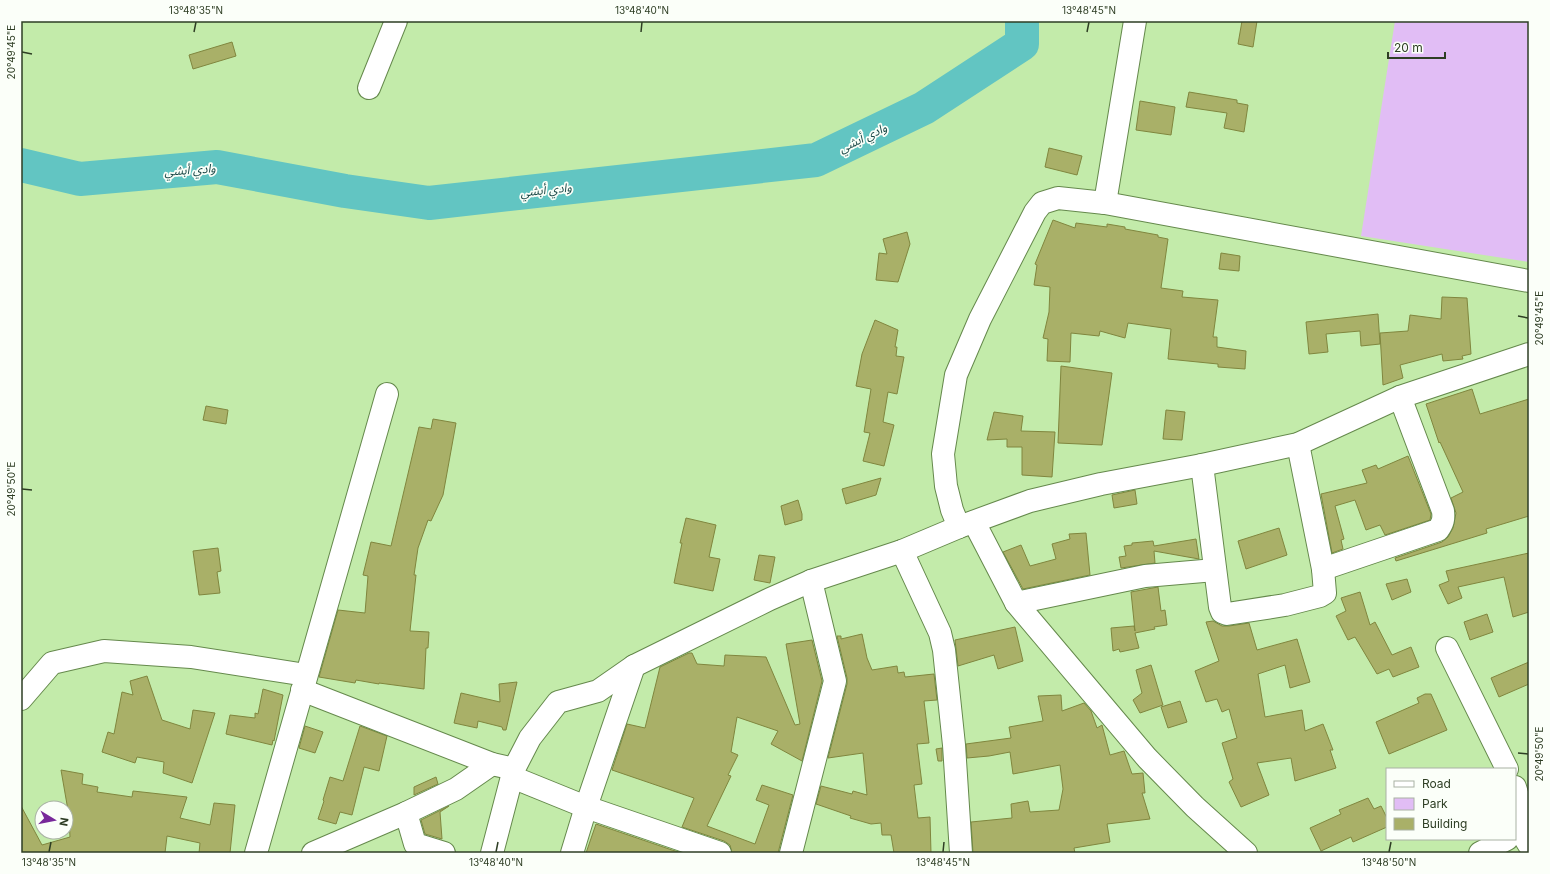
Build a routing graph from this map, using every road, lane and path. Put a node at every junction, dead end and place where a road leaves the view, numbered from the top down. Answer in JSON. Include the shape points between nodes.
{"nodes":[{"id":1,"x":396,"y":21,"type":"edge"},
{"id":2,"x":1135,"y":21,"type":"edge"},
{"id":3,"x":368,"y":88,"type":"dead end"},
{"id":4,"x":1105,"y":203,"type":"junction"},
{"id":5,"x":1529,"y":281,"type":"edge"},
{"id":6,"x":1529,"y":354,"type":"edge"},
{"id":7,"x":386,"y":394,"type":"dead end"},
{"id":8,"x":1400,"y":397,"type":"junction"},
{"id":9,"x":1298,"y":444,"type":"junction"},
{"id":10,"x":1202,"y":465,"type":"junction"},
{"id":11,"x":967,"y":524,"type":"junction"},
{"id":12,"x":902,"y":551,"type":"junction"},
{"id":13,"x":1323,"y":569,"type":"junction"},
{"id":14,"x":1215,"y":570,"type":"junction"},
{"id":15,"x":811,"y":582,"type":"junction"},
{"id":16,"x":1016,"y":603,"type":"junction"},
{"id":17,"x":1447,"y":648,"type":"dead end"},
{"id":18,"x":634,"y":666,"type":"junction"},
{"id":19,"x":304,"y":683,"type":"junction"},
{"id":20,"x":21,"y":699,"type":"edge"},
{"id":21,"x":492,"y":764,"type":"junction"},
{"id":22,"x":1507,"y":768,"type":"edge"},
{"id":23,"x":513,"y":773,"type":"junction"},
{"id":24,"x":1516,"y":790,"type":"edge"},
{"id":25,"x":586,"y":807,"type":"junction"},
{"id":26,"x":406,"y":812,"type":"junction"},
{"id":27,"x":1520,"y":835,"type":"edge"},
{"id":28,"x":1509,"y":840,"type":"edge"},
{"id":29,"x":256,"y":853,"type":"edge"},
{"id":30,"x":313,"y":853,"type":"edge"},
{"id":31,"x":444,"y":853,"type":"edge"},
{"id":32,"x":492,"y":853,"type":"edge"},
{"id":33,"x":572,"y":853,"type":"edge"},
{"id":34,"x":720,"y":853,"type":"edge"},
{"id":35,"x":791,"y":853,"type":"edge"},
{"id":36,"x":961,"y":853,"type":"edge"},
{"id":37,"x":1246,"y":853,"type":"edge"},
{"id":38,"x":1480,"y":853,"type":"edge"}],
"edges":[{"from":1,"to":3,"type":"street"},
{"from":2,"to":4,"type":"street"},
{"from":4,"to":5,"type":"street"},
{"from":4,"to":11,"type":"street","via":[[1058,198],[1042,203],[980,319],[956,375],[943,454],[946,486],[952,510]]},
{"from":6,"to":8,"type":"street"},
{"from":7,"to":19,"type":"street"},
{"from":8,"to":9,"type":"street"},
{"from":8,"to":13,"type":"street","via":[[1442,511],[1442,525],[1438,530]]},
{"from":9,"to":10,"type":"street"},
{"from":9,"to":13,"type":"street"},
{"from":10,"to":11,"type":"street","via":[[1037,499]]},
{"from":10,"to":14,"type":"street"},
{"from":11,"to":12,"type":"street"},
{"from":11,"to":16,"type":"street"},
{"from":12,"to":15,"type":"street"},
{"from":12,"to":36,"type":"street","via":[[940,633],[944,650],[954,745]]},
{"from":13,"to":14,"type":"street","via":[[1325,593],[1320,596],[1285,605],[1227,614],[1222,612],[1220,607]]},
{"from":14,"to":16,"type":"street","via":[[1145,576]]},
{"from":15,"to":18,"type":"street","via":[[770,599]]},
{"from":15,"to":35,"type":"street","via":[[834,681]]},
{"from":16,"to":37,"type":"street","via":[[1147,758],[1195,807]]},
{"from":17,"to":22,"type":"street"},
{"from":18,"to":23,"type":"street","via":[[598,691],[558,702],[530,738]]},
{"from":18,"to":25,"type":"street"},
{"from":19,"to":20,"type":"street","via":[[191,657],[104,651],[52,663]]},
{"from":19,"to":21,"type":"street"},
{"from":19,"to":29,"type":"street"},
{"from":21,"to":23,"type":"street"},
{"from":21,"to":26,"type":"street","via":[[456,788]]},
{"from":23,"to":25,"type":"street"},
{"from":23,"to":32,"type":"street"},
{"from":24,"to":27,"type":"street","via":[[1520,803]]},
{"from":25,"to":33,"type":"street"},
{"from":25,"to":34,"type":"street"},
{"from":26,"to":30,"type":"street"},
{"from":26,"to":31,"type":"street","via":[[415,844]]},
{"from":28,"to":38,"type":"street"}]}
